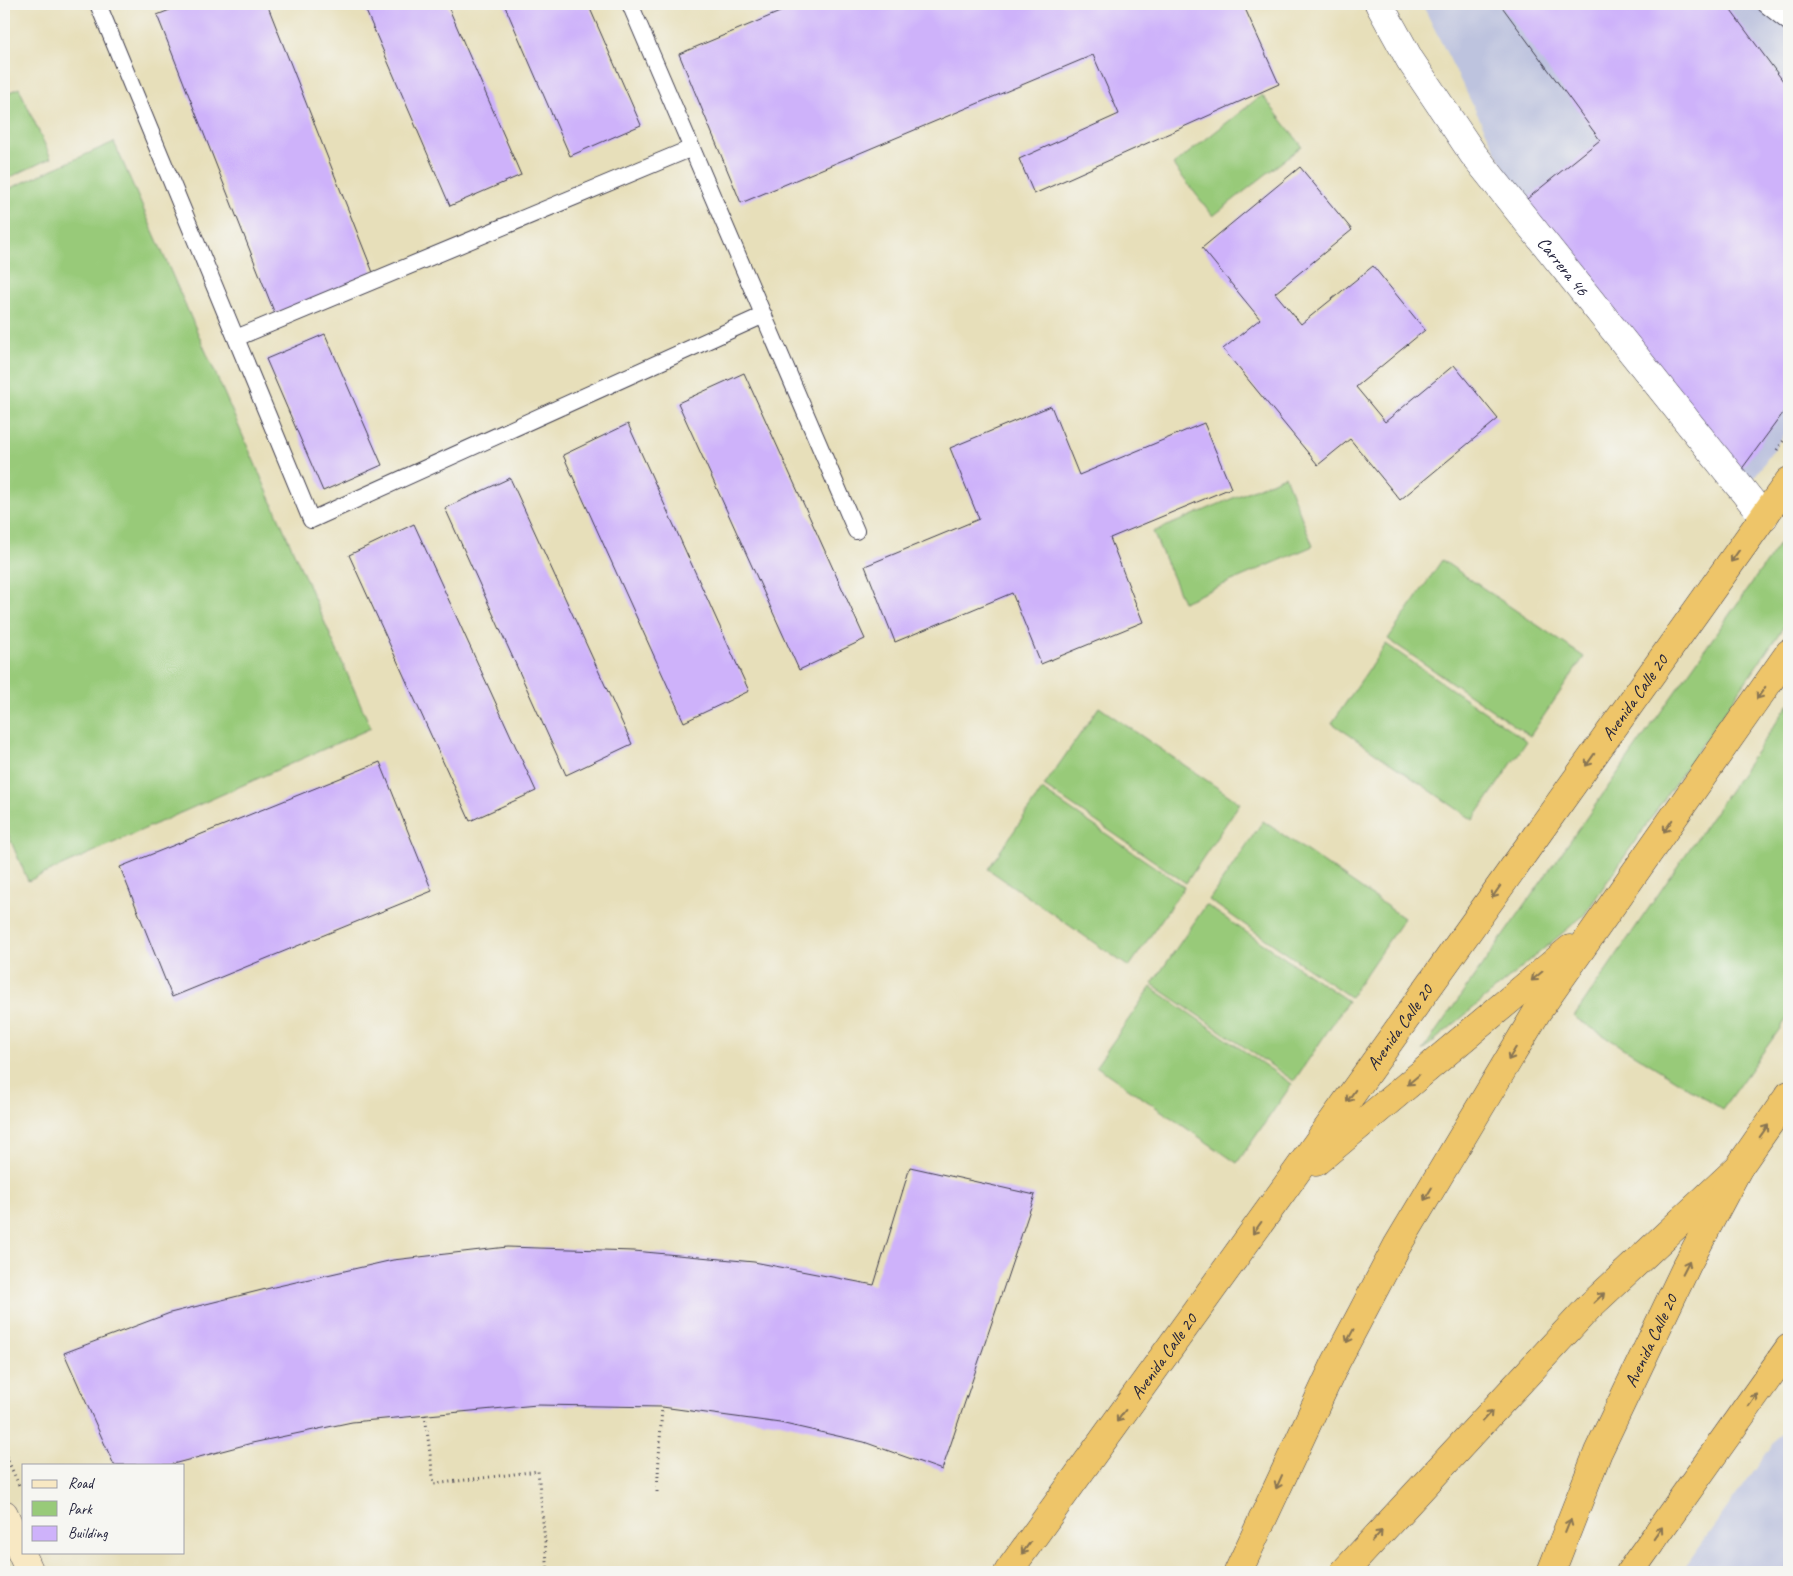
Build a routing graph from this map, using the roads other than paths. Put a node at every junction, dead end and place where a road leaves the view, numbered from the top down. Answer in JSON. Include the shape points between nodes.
{"nodes":[{"id":1,"x":98,"y":4,"type":"edge"},
{"id":2,"x":630,"y":4,"type":"edge"},
{"id":3,"x":1380,"y":4,"type":"edge"},
{"id":4,"x":1765,"y":4,"type":"edge"},
{"id":5,"x":1789,"y":23,"type":"edge"},
{"id":6,"x":692,"y":148,"type":"junction"},
{"id":7,"x":764,"y":315,"type":"junction"},
{"id":8,"x":236,"y":338,"type":"junction"},
{"id":9,"x":1789,"y":481,"type":"edge"},
{"id":10,"x":1764,"y":517,"type":"junction"},
{"id":11,"x":856,"y":531,"type":"dead end"},
{"id":12,"x":1789,"y":653,"type":"edge"},
{"id":13,"x":1602,"y":922,"type":"junction"},
{"id":14,"x":1789,"y":1095,"type":"edge"},
{"id":15,"x":1739,"y":1167,"type":"junction"},
{"id":16,"x":1285,"y":1188,"type":"junction"},
{"id":17,"x":1789,"y":1348,"type":"edge"},
{"id":18,"x":4,"y":1514,"type":"edge"},
{"id":19,"x":30,"y":1572,"type":"edge"},
{"id":20,"x":1008,"y":1572,"type":"edge"},
{"id":21,"x":1238,"y":1572,"type":"edge"},
{"id":22,"x":1344,"y":1572,"type":"edge"},
{"id":23,"x":1551,"y":1572,"type":"edge"},
{"id":24,"x":1630,"y":1572,"type":"edge"}],
"edges":[{"from":1,"to":8,"type":"lane"},
{"from":2,"to":6,"type":"lane"},
{"from":3,"to":10,"type":"street","name":"Carrera 46","via":[[1410,60],[1473,154]]},
{"from":4,"to":5,"type":"lane"},
{"from":6,"to":7,"type":"lane"},
{"from":6,"to":8,"type":"lane"},
{"from":7,"to":8,"type":"lane","via":[[311,520]]},
{"from":7,"to":11,"type":"lane"},
{"from":9,"to":10,"type":"highway","name":"Avenida Calle 20"},
{"from":10,"to":16,"type":"highway","name":"Avenida Calle 20","one_way":true},
{"from":12,"to":13,"type":"highway","one_way":true},
{"from":13,"to":16,"type":"highway","one_way":true},
{"from":13,"to":21,"type":"highway","one_way":true,"via":[[1537,1012],[1397,1246],[1336,1362]]},
{"from":15,"to":14,"type":"highway","name":"Avenida Calle 20","one_way":true},
{"from":22,"to":15,"type":"highway","one_way":true,"via":[[1589,1307]]},
{"from":23,"to":15,"type":"highway","name":"Avenida Calle 20","one_way":true,"via":[[1598,1452],[1640,1360]]},
{"from":16,"to":20,"type":"highway","name":"Avenida Calle 20","one_way":true},
{"from":24,"to":17,"type":"highway","one_way":true},
{"from":18,"to":19,"type":"main road"}]}
